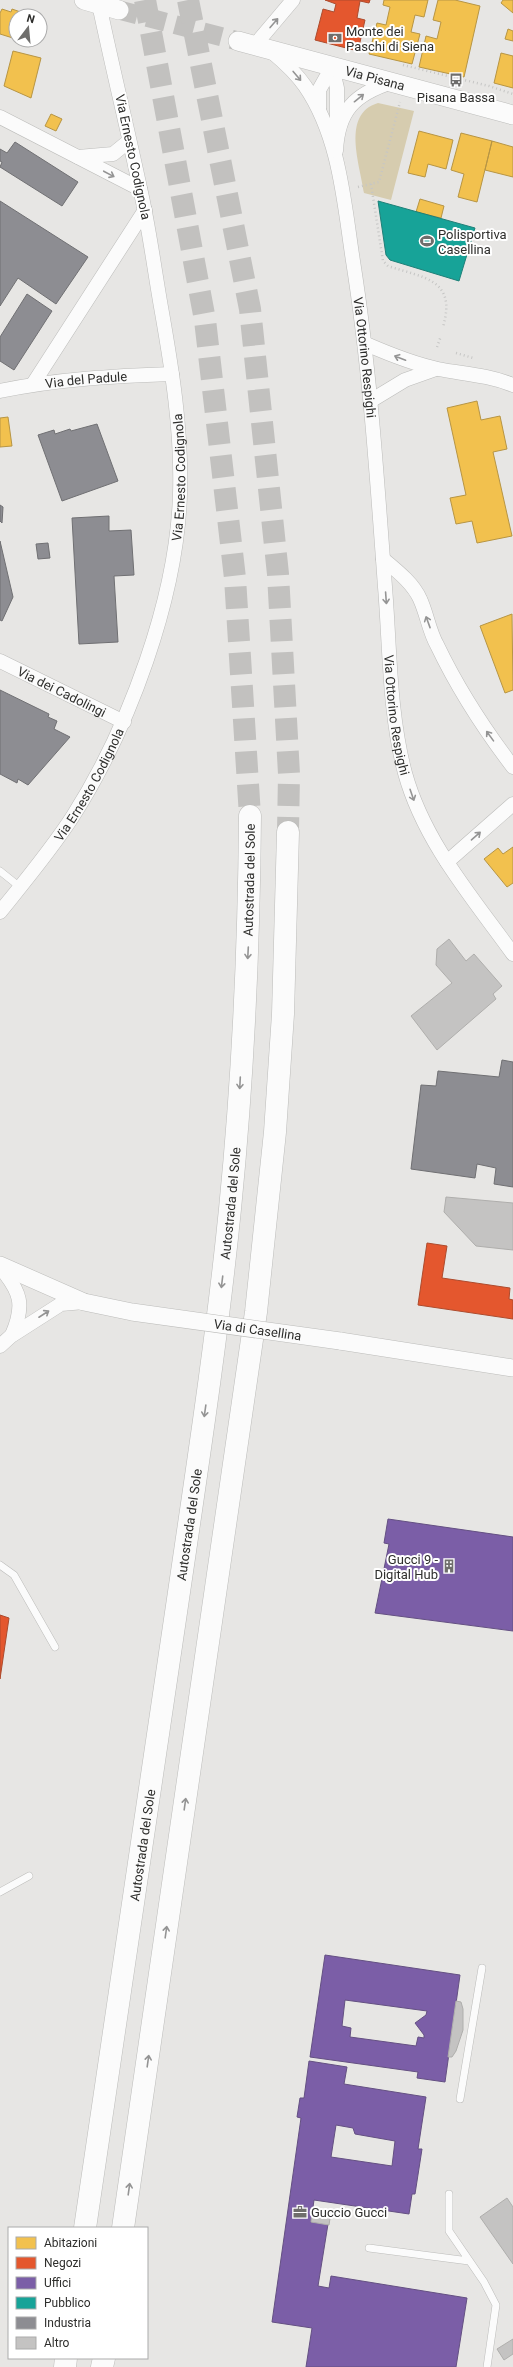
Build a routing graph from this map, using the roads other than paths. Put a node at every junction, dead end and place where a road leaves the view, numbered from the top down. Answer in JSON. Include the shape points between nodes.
{"nodes":[{"id":1,"x":293,"y":0,"type":"edge"},
{"id":2,"x":92,"y":2,"type":"edge"},
{"id":3,"x":119,"y":10,"type":"tunnel mouth"},
{"id":4,"x":254,"y":45,"type":"junction"},
{"id":5,"x":332,"y":67,"type":"junction"},
{"id":6,"x":392,"y":82,"type":"junction"},
{"id":7,"x":320,"y":111,"type":"junction"},
{"id":8,"x":513,"y":115,"type":"edge"},
{"id":9,"x":0,"y":117,"type":"edge"},
{"id":10,"x":337,"y":135,"type":"junction"},
{"id":11,"x":129,"y":141,"type":"junction"},
{"id":12,"x":78,"y":157,"type":"junction"},
{"id":13,"x":336,"y":157,"type":"junction"},
{"id":14,"x":140,"y":189,"type":"junction"},
{"id":15,"x":145,"y":210,"type":"junction"},
{"id":16,"x":366,"y":344,"type":"junction"},
{"id":17,"x":436,"y":369,"type":"junction"},
{"id":18,"x":172,"y":374,"type":"junction"},
{"id":19,"x":33,"y":384,"type":"junction"},
{"id":20,"x":513,"y":385,"type":"edge"},
{"id":21,"x":0,"y":391,"type":"edge"},
{"id":22,"x":372,"y":400,"type":"junction"},
{"id":23,"x":383,"y":559,"type":"junction"},
{"id":24,"x":0,"y":661,"type":"edge"},
{"id":25,"x":124,"y":722,"type":"junction"},
{"id":26,"x":513,"y":767,"type":"edge"},
{"id":27,"x":513,"y":804,"type":"edge"},
{"id":28,"x":250,"y":816,"type":"tunnel mouth"},
{"id":29,"x":288,"y":832,"type":"tunnel mouth"},
{"id":30,"x":447,"y":862,"type":"junction"},
{"id":31,"x":0,"y":871,"type":"edge"},
{"id":32,"x":20,"y":887,"type":"junction"},
{"id":33,"x":0,"y":912,"type":"edge"},
{"id":34,"x":513,"y":954,"type":"edge"},
{"id":35,"x":0,"y":1266,"type":"edge"},
{"id":36,"x":84,"y":1302,"type":"junction"},
{"id":37,"x":11,"y":1336,"type":"junction"},
{"id":38,"x":0,"y":1346,"type":"edge"},
{"id":39,"x":513,"y":1368,"type":"edge"},
{"id":40,"x":0,"y":1565,"type":"edge"},
{"id":41,"x":55,"y":1647,"type":"dead end"},
{"id":42,"x":29,"y":1876,"type":"dead end"},
{"id":43,"x":0,"y":1892,"type":"edge"},
{"id":44,"x":482,"y":1968,"type":"dead end"},
{"id":45,"x":460,"y":2099,"type":"dead end"},
{"id":46,"x":449,"y":2194,"type":"dead end"},
{"id":47,"x":85,"y":2227,"type":"edge"},
{"id":48,"x":123,"y":2227,"type":"edge"},
{"id":49,"x":369,"y":2248,"type":"dead end"},
{"id":50,"x":469,"y":2261,"type":"junction"},
{"id":51,"x":487,"y":2367,"type":"edge"}],
"edges":[{"from":4,"to":1,"type":"street","one_way":true},
{"from":2,"to":3,"type":"main road"},
{"from":2,"to":11,"type":"street","name":"Via Ernesto Codignola"},
{"from":4,"to":5,"type":"main road","name":"Via Pisana"},
{"from":4,"to":7,"type":"street","name":"Via Ottorino Respighi","one_way":true,"via":[[295,74]]},
{"from":5,"to":6,"type":"main road","name":"Via Pisana"},
{"from":5,"to":7,"type":"street","name":"Via Ottorino Respighi","via":[[319,90]]},
{"from":5,"to":10,"type":"street","name":"Via Ottorino Respighi","via":[[337,88]]},
{"from":6,"to":8,"type":"main road","name":"Via Pisana"},
{"from":10,"to":6,"type":"street","name":"Via Ottorino Respighi","one_way":true,"via":[[342,118],[354,102],[374,88]]},
{"from":7,"to":13,"type":"street","name":"Via Ottorino Respighi"},
{"from":9,"to":12,"type":"street"},
{"from":10,"to":13,"type":"street","name":"Via Ottorino Respighi"},
{"from":11,"to":12,"type":"street","via":[[113,154]]},
{"from":11,"to":14,"type":"street","name":"Via Ernesto Codignola"},
{"from":12,"to":14,"type":"street","one_way":true},
{"from":13,"to":16,"type":"street","name":"Via Ottorino Respighi"},
{"from":14,"to":15,"type":"street","name":"Via Ernesto Codignola"},
{"from":15,"to":18,"type":"street","name":"Via Ernesto Codignola"},
{"from":15,"to":19,"type":"street"},
{"from":17,"to":16,"type":"street","one_way":true},
{"from":16,"to":22,"type":"street","name":"Via Ottorino Respighi"},
{"from":17,"to":20,"type":"street","via":[[478,375]]},
{"from":17,"to":22,"type":"street","via":[[405,380]]},
{"from":18,"to":19,"type":"street","name":"Via del Padule"},
{"from":18,"to":25,"type":"street","name":"Via Ernesto Codignola","via":[[179,426],[181,475],[175,546],[165,596]]},
{"from":19,"to":21,"type":"street","name":"Via del Padule"},
{"from":22,"to":23,"type":"street","name":"Via Ottorino Respighi"},
{"from":26,"to":23,"type":"street","one_way":true,"via":[[486,732],[464,696],[436,644],[420,598],[398,571]]},
{"from":23,"to":30,"type":"street","name":"Via Ottorino Respighi","one_way":true,"via":[[394,713],[400,750],[417,808]]},
{"from":24,"to":25,"type":"street","name":"Via dei Cadolingi"},
{"from":25,"to":32,"type":"street","name":"Via Ernesto Codignola","via":[[74,815]]},
{"from":30,"to":27,"type":"street","one_way":true},
{"from":28,"to":47,"type":"highway","name":"Autostrada del Sole","one_way":true,"via":[[250,907],[246,991],[230,1212],[203,1427]]},
{"from":48,"to":29,"type":"highway","one_way":true,"via":[[256,1312],[275,1132],[283,1014]]},
{"from":30,"to":34,"type":"street"},
{"from":31,"to":32,"type":"lane"},
{"from":32,"to":33,"type":"street","name":"Via Ernesto Codignola"},
{"from":35,"to":36,"type":"street"},
{"from":35,"to":37,"type":"street","name":"Via di Casellina","via":[[13,1283],[20,1305],[19,1318]]},
{"from":37,"to":36,"type":"street","name":"Via di Casellina","one_way":true,"via":[[61,1304]]},
{"from":36,"to":39,"type":"street","name":"Via di Casellina","bridge":true,"via":[[132,1312]]},
{"from":37,"to":38,"type":"street","name":"Via di Casellina"},
{"from":40,"to":41,"type":"lane","via":[[14,1575]]},
{"from":42,"to":43,"type":"lane"},
{"from":44,"to":45,"type":"lane"},
{"from":46,"to":50,"type":"lane","via":[[449,2231]]},
{"from":49,"to":50,"type":"lane"},
{"from":50,"to":51,"type":"lane","via":[[496,2305]]}]}
